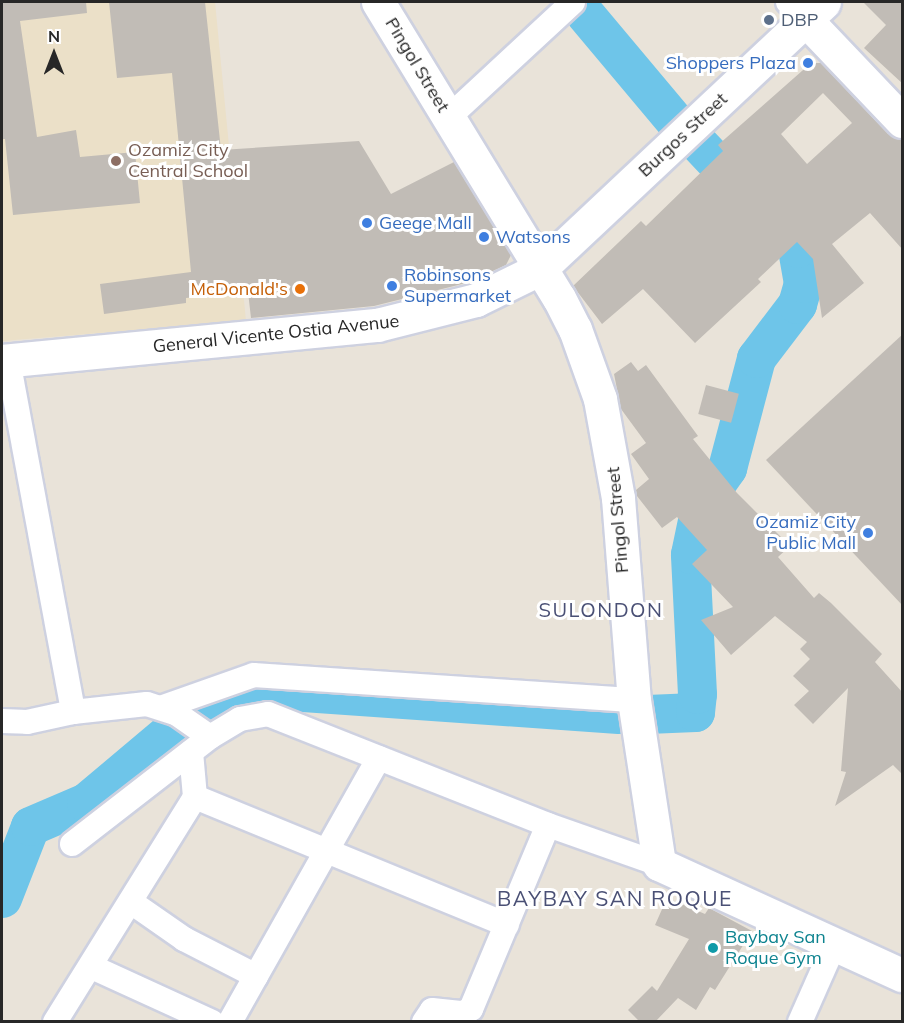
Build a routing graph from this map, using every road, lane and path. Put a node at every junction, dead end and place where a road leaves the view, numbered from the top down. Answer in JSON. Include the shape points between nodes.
{"nodes":[{"id":1,"x":378,"y":2,"type":"edge"},
{"id":2,"x":573,"y":2,"type":"edge"},
{"id":3,"x":806,"y":7,"type":"edge"},
{"id":4,"x":449,"y":117,"type":"junction"},
{"id":5,"x":903,"y":121,"type":"edge"},
{"id":6,"x":541,"y":268,"type":"junction"},
{"id":7,"x":5,"y":361,"type":"edge"},
{"id":8,"x":634,"y":700,"type":"junction"},
{"id":9,"x":164,"y":707,"type":"junction"},
{"id":10,"x":73,"y":712,"type":"junction"},
{"id":11,"x":2,"y":721,"type":"edge"},
{"id":12,"x":210,"y":737,"type":"junction"},
{"id":13,"x":191,"y":752,"type":"junction"},
{"id":14,"x":379,"y":758,"type":"junction"},
{"id":15,"x":195,"y":797,"type":"junction"},
{"id":16,"x":548,"y":825,"type":"junction"},
{"id":17,"x":72,"y":844,"type":"dead end"},
{"id":18,"x":326,"y":853,"type":"junction"},
{"id":19,"x":659,"y":864,"type":"junction"},
{"id":20,"x":131,"y":902,"type":"junction"},
{"id":21,"x":507,"y":925,"type":"junction"},
{"id":22,"x":835,"y":943,"type":"junction"},
{"id":23,"x":92,"y":967,"type":"junction"},
{"id":24,"x":903,"y":975,"type":"edge"},
{"id":25,"x":256,"y":976,"type":"junction"},
{"id":26,"x":55,"y":1022,"type":"edge"},
{"id":27,"x":212,"y":1022,"type":"edge"},
{"id":28,"x":230,"y":1022,"type":"edge"},
{"id":29,"x":423,"y":1022,"type":"edge"},
{"id":30,"x":800,"y":1022,"type":"edge"}],
"edges":[{"from":1,"to":4,"type":"street","name":"Pingol Street"},
{"from":2,"to":4,"type":"street"},
{"from":3,"to":5,"type":"street"},
{"from":3,"to":6,"type":"street","name":"Burgos Street"},
{"from":4,"to":6,"type":"street","name":"Pingol Street"},
{"from":6,"to":7,"type":"street","name":"General Vicente Ostia Avenue","via":[[476,300],[377,325]]},
{"from":6,"to":8,"type":"street","name":"Pingol Street","via":[[575,329],[603,411],[618,498]]},
{"from":7,"to":10,"type":"street"},
{"from":8,"to":9,"type":"street","via":[[254,675]]},
{"from":8,"to":19,"type":"street","name":"Pingol Street"},
{"from":9,"to":10,"type":"street","via":[[147,704]]},
{"from":9,"to":12,"type":"street"},
{"from":10,"to":11,"type":"street","via":[[27,722]]},
{"from":12,"to":13,"type":"street"},
{"from":12,"to":14,"type":"street","via":[[240,719],[268,714]]},
{"from":13,"to":15,"type":"street"},
{"from":13,"to":17,"type":"street"},
{"from":14,"to":16,"type":"street"},
{"from":14,"to":18,"type":"street"},
{"from":15,"to":18,"type":"street"},
{"from":15,"to":20,"type":"street"},
{"from":16,"to":19,"type":"street"},
{"from":16,"to":21,"type":"street"},
{"from":18,"to":21,"type":"street"},
{"from":18,"to":25,"type":"street"},
{"from":19,"to":22,"type":"street"},
{"from":20,"to":23,"type":"street"},
{"from":20,"to":25,"type":"street","via":[[184,939]]},
{"from":21,"to":29,"type":"street","via":[[471,1009],[463,1013],[432,1010]]},
{"from":22,"to":24,"type":"street"},
{"from":22,"to":30,"type":"street"},
{"from":23,"to":26,"type":"street"},
{"from":23,"to":27,"type":"street"},
{"from":25,"to":28,"type":"street"}]}
